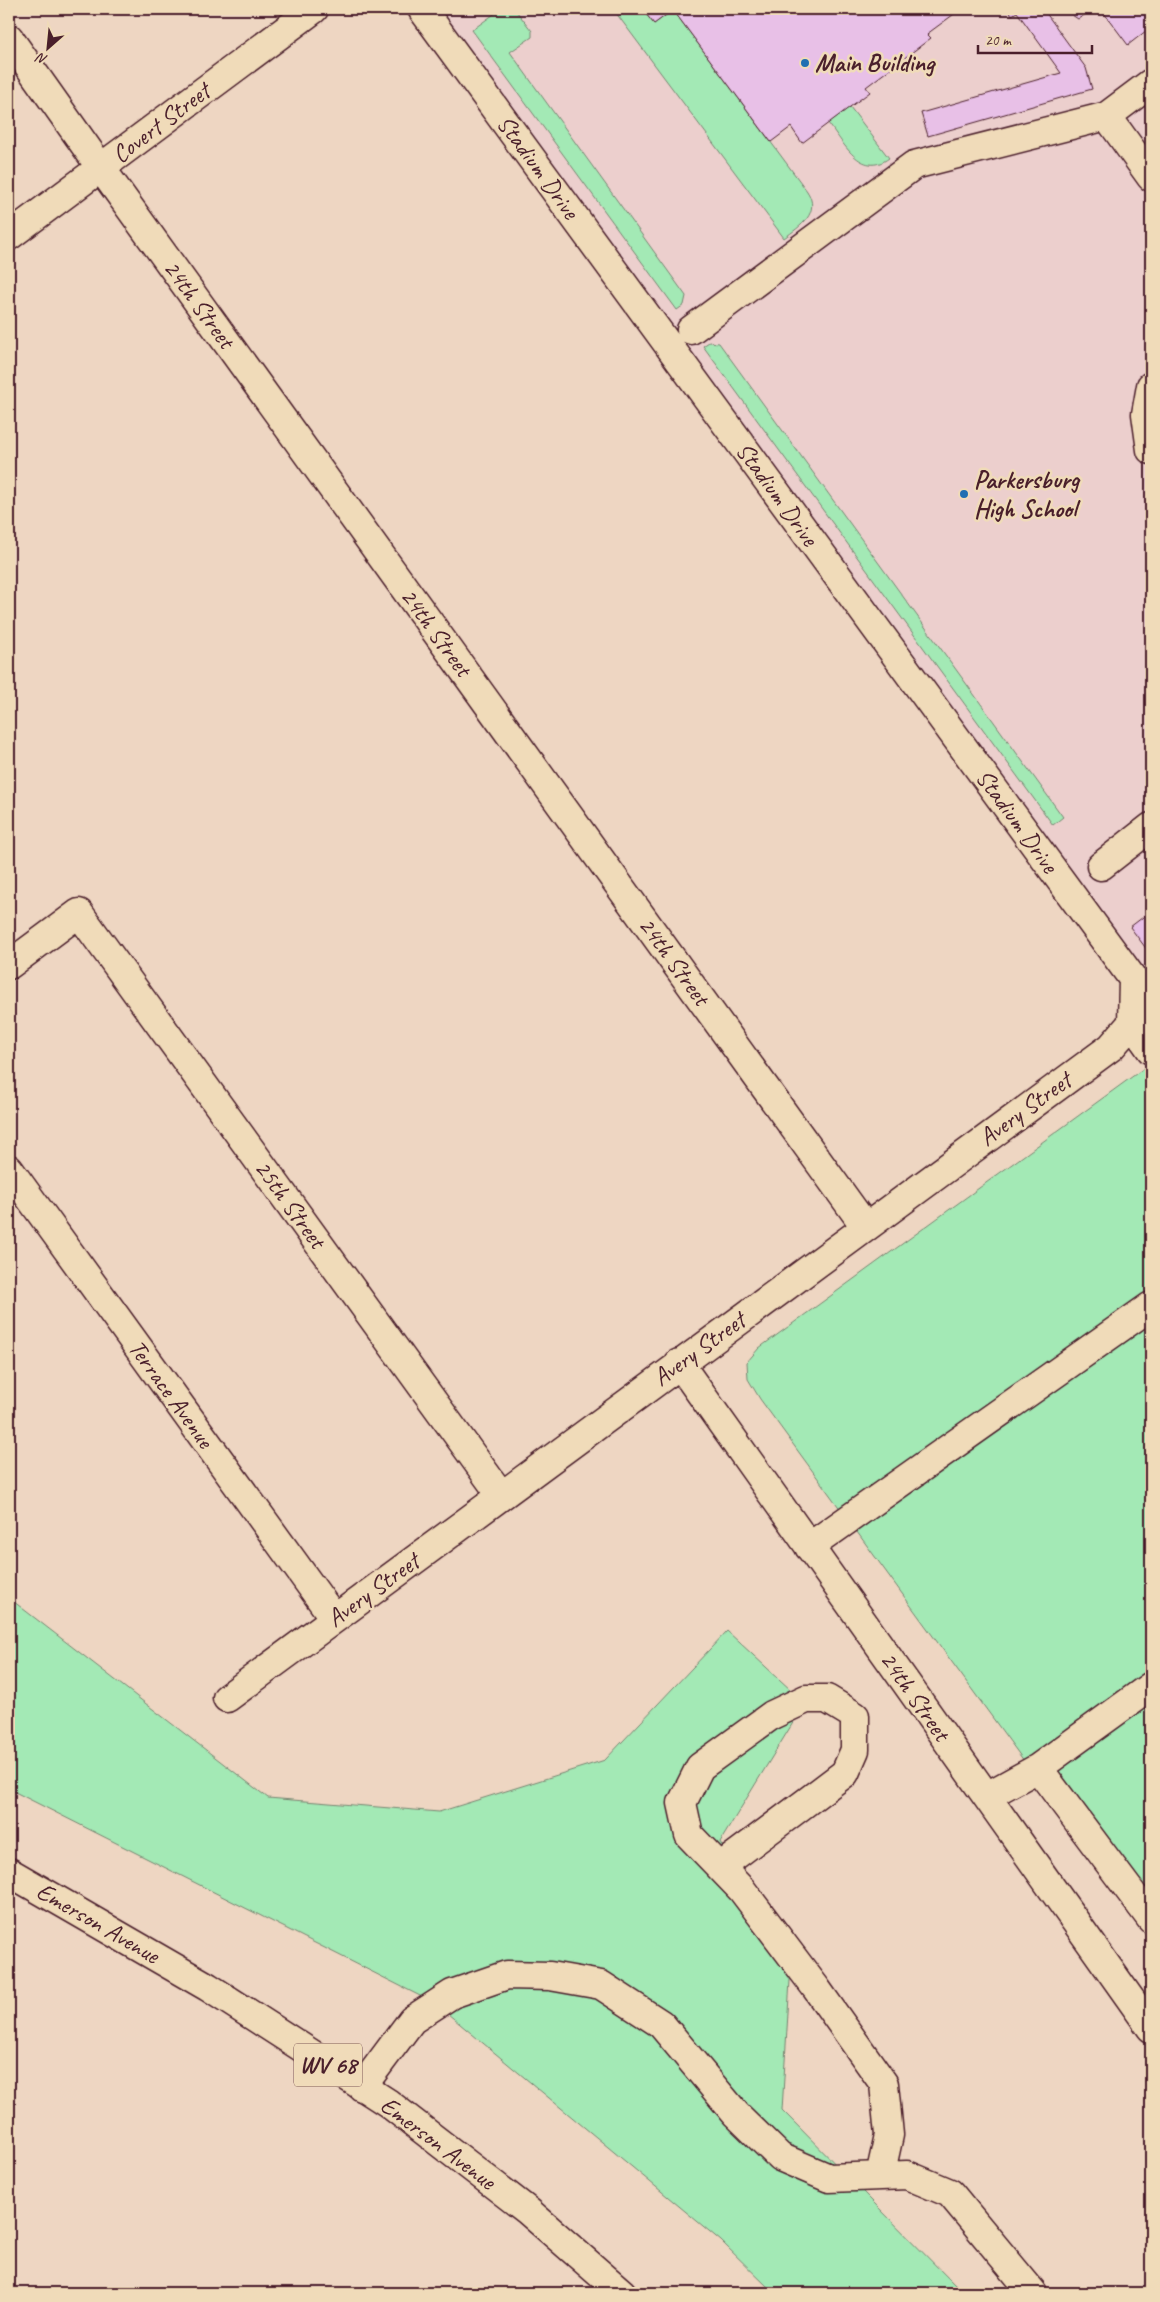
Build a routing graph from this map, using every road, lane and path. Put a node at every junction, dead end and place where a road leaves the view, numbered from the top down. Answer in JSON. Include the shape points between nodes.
{"nodes":[{"id":1,"x":314,"y":9,"type":"edge"},
{"id":2,"x":422,"y":9,"type":"edge"},
{"id":3,"x":9,"y":38,"type":"edge"},
{"id":4,"x":1151,"y":83,"type":"edge"},
{"id":5,"x":1107,"y":116,"type":"junction"},
{"id":6,"x":101,"y":168,"type":"junction"},
{"id":7,"x":1151,"y":177,"type":"edge"},
{"id":8,"x":9,"y":236,"type":"edge"},
{"id":9,"x":691,"y":330,"type":"dead end"},
{"id":10,"x":1151,"y":386,"type":"edge"},
{"id":11,"x":1151,"y":450,"type":"edge"},
{"id":12,"x":1151,"y":827,"type":"edge"},
{"id":13,"x":1100,"y":866,"type":"dead end"},
{"id":14,"x":9,"y":965,"type":"edge"},
{"id":15,"x":1132,"y":1023,"type":"junction"},
{"id":16,"x":1151,"y":1050,"type":"edge"},
{"id":17,"x":9,"y":1169,"type":"edge"},
{"id":18,"x":865,"y":1226,"type":"junction"},
{"id":19,"x":1151,"y":1306,"type":"edge"},
{"id":20,"x":679,"y":1363,"type":"junction"},
{"id":21,"x":501,"y":1495,"type":"junction"},
{"id":22,"x":809,"y":1547,"type":"junction"},
{"id":23,"x":334,"y":1618,"type":"junction"},
{"id":24,"x":1151,"y":1686,"type":"edge"},
{"id":25,"x":227,"y":1698,"type":"dead end"},
{"id":26,"x":1038,"y":1768,"type":"junction"},
{"id":27,"x":987,"y":1796,"type":"junction"},
{"id":28,"x":720,"y":1867,"type":"junction"},
{"id":29,"x":9,"y":1872,"type":"edge"},
{"id":30,"x":1151,"y":1919,"type":"edge"},
{"id":31,"x":1151,"y":2028,"type":"edge"},
{"id":32,"x":362,"y":2087,"type":"junction"},
{"id":33,"x":880,"y":2176,"type":"junction"},
{"id":34,"x":622,"y":2293,"type":"edge"},
{"id":35,"x":1033,"y":2293,"type":"edge"}],
"edges":[{"from":1,"to":6,"type":"street","name":"Covert Street"},
{"from":2,"to":15,"type":"street","name":"Stadium Drive","via":[[1133,979]]},
{"from":3,"to":6,"type":"street","name":"24th Street"},
{"from":4,"to":5,"type":"street"},
{"from":5,"to":7,"type":"street"},
{"from":5,"to":9,"type":"street","via":[[914,165]]},
{"from":6,"to":8,"type":"street","name":"Covert Street"},
{"from":6,"to":18,"type":"street","name":"24th Street"},
{"from":10,"to":11,"type":"street","via":[[1146,414]]},
{"from":12,"to":13,"type":"street"},
{"from":14,"to":21,"type":"street","name":"25th Street","via":[[79,913]]},
{"from":15,"to":16,"type":"street"},
{"from":15,"to":18,"type":"street","name":"Avery Street","via":[[1111,1046]]},
{"from":17,"to":23,"type":"street","name":"Terrace Avenue"},
{"from":18,"to":20,"type":"street","name":"Avery Street"},
{"from":19,"to":22,"type":"street"},
{"from":20,"to":21,"type":"street","name":"Avery Street"},
{"from":20,"to":22,"type":"street","name":"24th Street"},
{"from":21,"to":23,"type":"street","name":"Avery Street"},
{"from":22,"to":27,"type":"street","name":"24th Street"},
{"from":23,"to":25,"type":"street","name":"Avery Street"},
{"from":24,"to":26,"type":"street"},
{"from":26,"to":27,"type":"street"},
{"from":26,"to":30,"type":"street"},
{"from":27,"to":31,"type":"street","name":"24th Street"},
{"from":28,"to":28,"type":"street","via":[[845,1773],[855,1750],[855,1716],[827,1699],[806,1699],[772,1715],[700,1767],[682,1804],[689,1835]]},
{"from":28,"to":33,"type":"street","via":[[753,1905],[884,2084],[889,2135]]},
{"from":29,"to":32,"type":"street","name":"Emerson Avenue","number":"WV 68","via":[[208,1987]]},
{"from":32,"to":33,"type":"street","via":[[412,2020],[452,1994],[507,1975],[550,1976],[601,1985],[661,2024],[736,2114],[780,2157],[829,2178]]},
{"from":32,"to":34,"type":"street","name":"Emerson Avenue","number":"WV 68","via":[[528,2211]]},
{"from":33,"to":35,"type":"street","via":[[907,2175],[950,2193]]}]}
